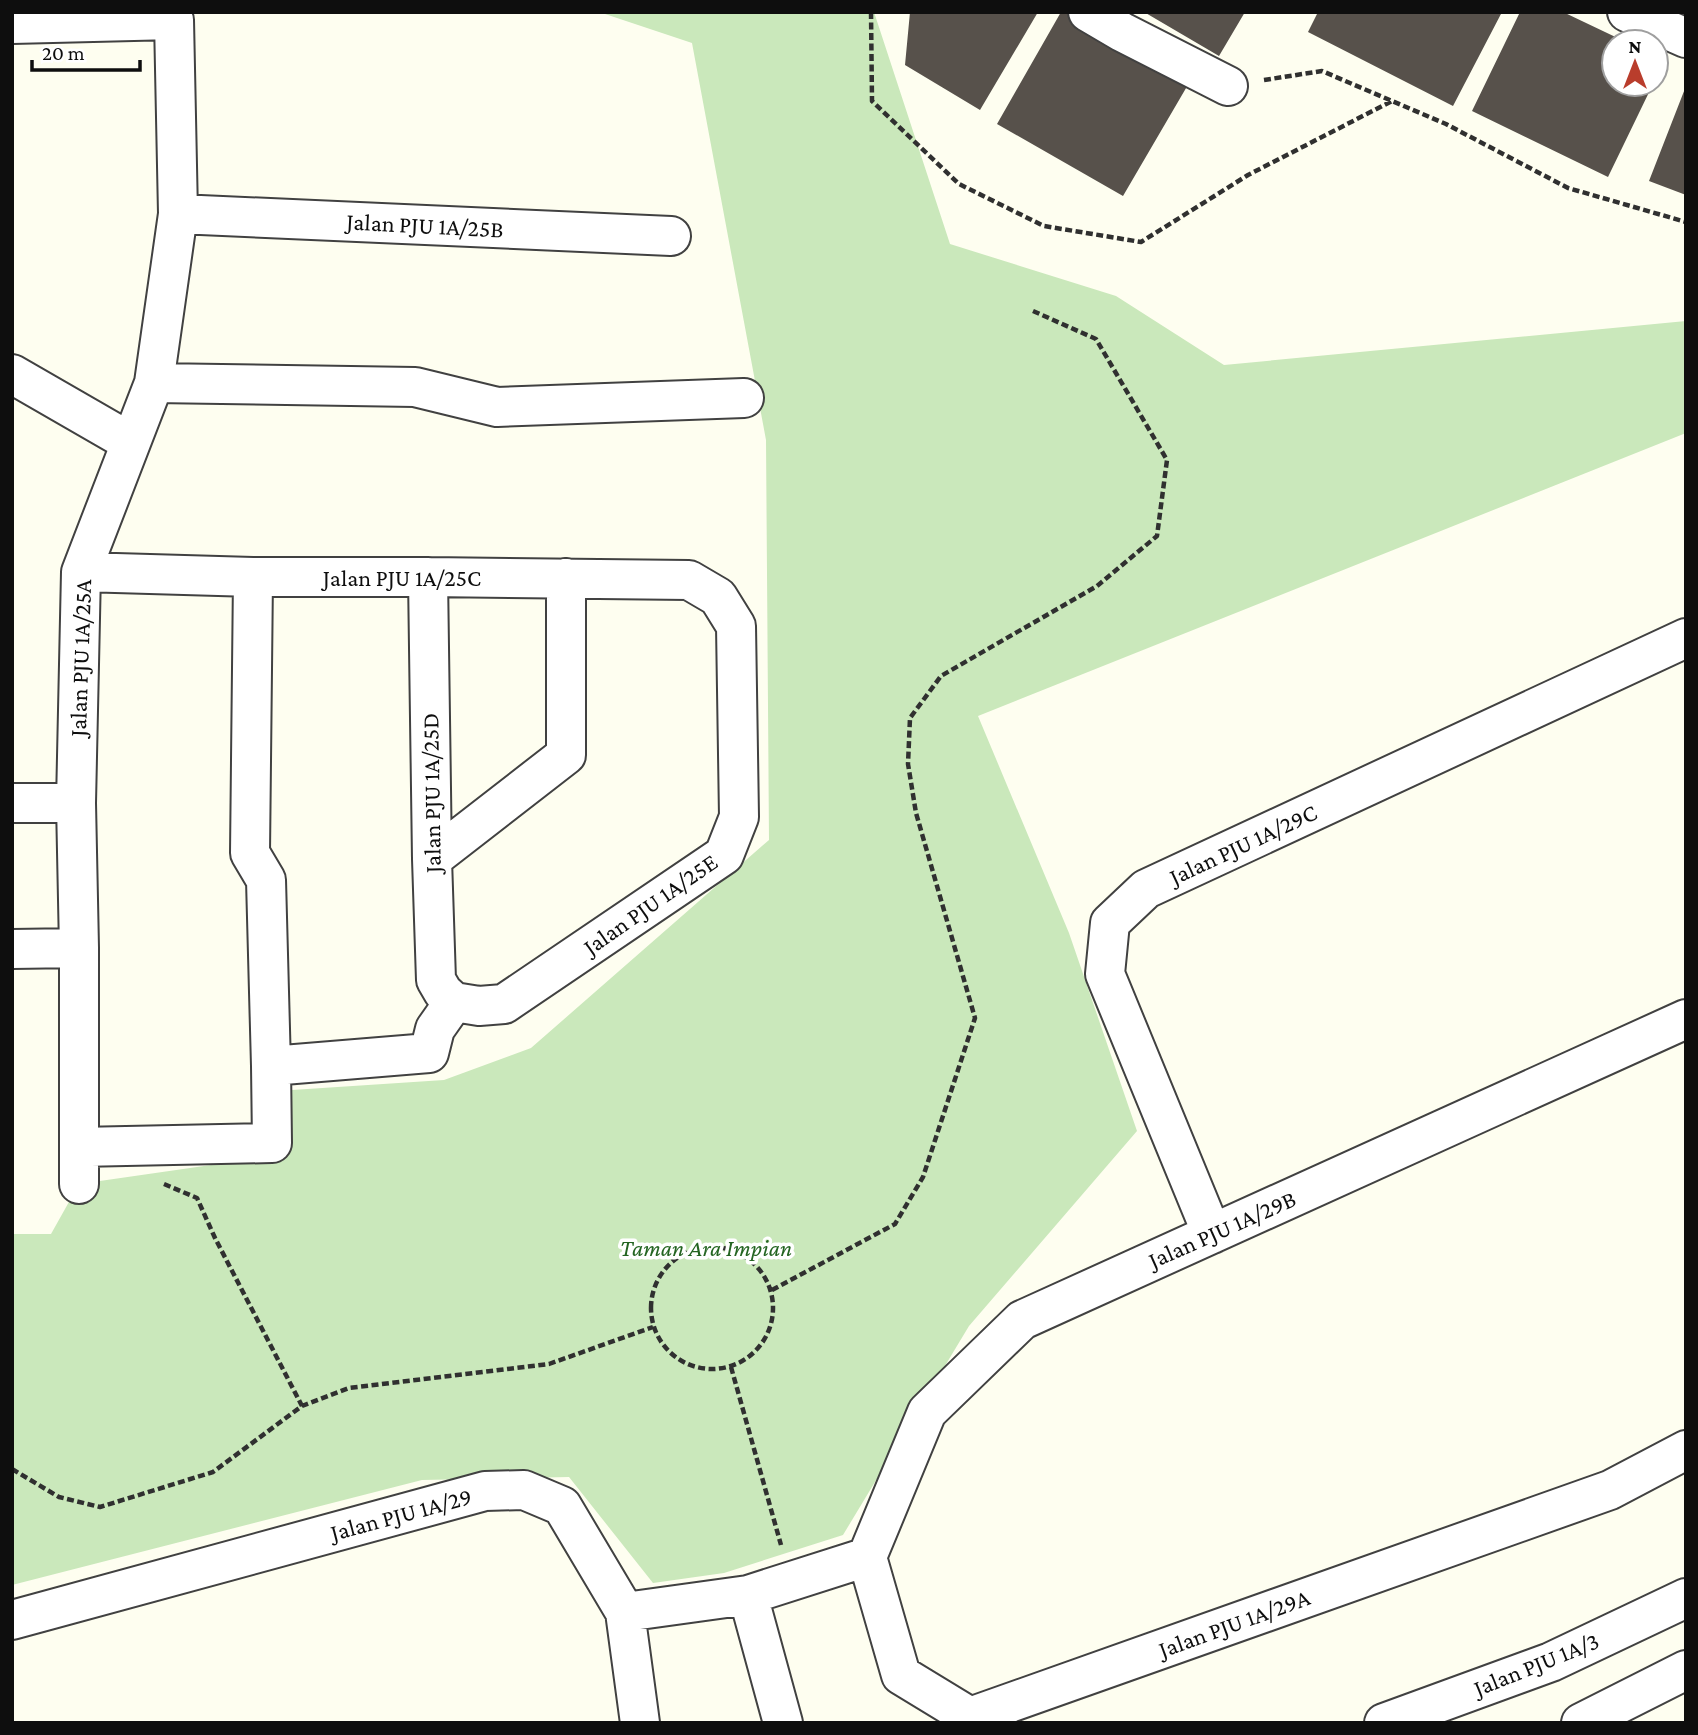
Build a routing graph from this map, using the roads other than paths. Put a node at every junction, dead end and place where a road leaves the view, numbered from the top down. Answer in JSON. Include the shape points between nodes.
{"nodes":[{"id":1,"x":1088,"y":12,"type":"edge"},
{"id":2,"x":1627,"y":12,"type":"edge"},
{"id":3,"x":12,"y":24,"type":"edge"},
{"id":4,"x":1686,"y":38,"type":"edge"},
{"id":5,"x":1228,"y":86,"type":"road end"},
{"id":6,"x":178,"y":214,"type":"junction"},
{"id":7,"x":671,"y":236,"type":"dead end"},
{"id":8,"x":12,"y":374,"type":"edge"},
{"id":9,"x":154,"y":383,"type":"junction"},
{"id":10,"x":744,"y":398,"type":"dead end"},
{"id":11,"x":130,"y":442,"type":"junction"},
{"id":12,"x":81,"y":572,"type":"junction"},
{"id":13,"x":253,"y":577,"type":"junction"},
{"id":14,"x":428,"y":577,"type":"junction"},
{"id":15,"x":566,"y":578,"type":"junction"},
{"id":16,"x":718,"y":597,"type":"joint"},
{"id":17,"x":1686,"y":638,"type":"edge"},
{"id":18,"x":12,"y":803,"type":"edge"},
{"id":19,"x":76,"y":803,"type":"junction"},
{"id":20,"x":432,"y":859,"type":"junction"},
{"id":21,"x":79,"y":948,"type":"junction"},
{"id":22,"x":12,"y":949,"type":"edge"},
{"id":23,"x":454,"y":1002,"type":"junction"},
{"id":24,"x":1686,"y":1019,"type":"edge"},
{"id":25,"x":271,"y":1066,"type":"junction"},
{"id":26,"x":1212,"y":1234,"type":"junction"},
{"id":27,"x":1686,"y":1450,"type":"edge"},
{"id":28,"x":867,"y":1557,"type":"junction"},
{"id":29,"x":748,"y":1595,"type":"junction"},
{"id":30,"x":1686,"y":1598,"type":"edge"},
{"id":31,"x":625,"y":1612,"type":"junction"},
{"id":32,"x":12,"y":1620,"type":"edge"},
{"id":33,"x":1686,"y":1670,"type":"edge"},
{"id":34,"x":640,"y":1723,"type":"edge"},
{"id":35,"x":783,"y":1723,"type":"edge"},
{"id":36,"x":1384,"y":1723,"type":"edge"},
{"id":37,"x":1581,"y":1723,"type":"edge"}],
"edges":[{"from":1,"to":5,"type":"street"},
{"from":2,"to":4,"type":"street"},
{"from":3,"to":6,"type":"street","name":"Jalan PJU 1A/25A","via":[[174,20]]},
{"from":6,"to":7,"type":"street","name":"Jalan PJU 1A/25B"},
{"from":6,"to":9,"type":"street","name":"Jalan PJU 1A/25A"},
{"from":8,"to":11,"type":"street"},
{"from":9,"to":10,"type":"street","via":[[415,387],[497,407]]},
{"from":9,"to":11,"type":"street","name":"Jalan PJU 1A/25A"},
{"from":11,"to":12,"type":"street","name":"Jalan PJU 1A/25A"},
{"from":12,"to":13,"type":"street","name":"Jalan PJU 1A/25C"},
{"from":12,"to":19,"type":"street","name":"Jalan PJU 1A/25A"},
{"from":13,"to":14,"type":"street","name":"Jalan PJU 1A/25C"},
{"from":13,"to":25,"type":"street","via":[[250,853],[266,880]]},
{"from":14,"to":15,"type":"street","name":"Jalan PJU 1A/25C"},
{"from":14,"to":20,"type":"street","name":"Jalan PJU 1A/25D"},
{"from":15,"to":16,"type":"street","name":"Jalan PJU 1A/25C","via":[[689,580]]},
{"from":15,"to":20,"type":"street","via":[[566,755]]},
{"from":16,"to":23,"type":"street","name":"Jalan PJU 1A/25E","via":[[736,626],[739,817],[724,855],[504,1004]]},
{"from":17,"to":26,"type":"street","name":"Jalan PJU 1A/29C","via":[[1146,889],[1110,923],[1105,974]]},
{"from":18,"to":19,"type":"street"},
{"from":19,"to":21,"type":"street","name":"Jalan PJU 1A/25A"},
{"from":20,"to":23,"type":"street","name":"Jalan PJU 1A/25D","via":[[436,980]]},
{"from":21,"to":22,"type":"street"},
{"from":21,"to":25,"type":"street","name":"Jalan PJU 1A/25A","via":[[79,1166],[272,1143]]},
{"from":23,"to":25,"type":"street","via":[[435,1029],[429,1053]]},
{"from":24,"to":26,"type":"street","name":"Jalan PJU 1A/29B"},
{"from":26,"to":28,"type":"street","name":"Jalan PJU 1A/29B","via":[[1022,1320],[927,1412]]},
{"from":27,"to":28,"type":"street","name":"Jalan PJU 1A/29A","via":[[1610,1490],[970,1717],[901,1675]]},
{"from":28,"to":29,"type":"street"},
{"from":29,"to":31,"type":"street"},
{"from":29,"to":35,"type":"street"},
{"from":30,"to":36,"type":"street","name":"Jalan PJU 1A/3","via":[[1551,1662]]},
{"from":31,"to":32,"type":"street","name":"Jalan PJU 1A/29","via":[[562,1506],[524,1490],[485,1491]]},
{"from":31,"to":34,"type":"street","name":"Jalan PJU 1A/29"},
{"from":33,"to":37,"type":"street"}]}
